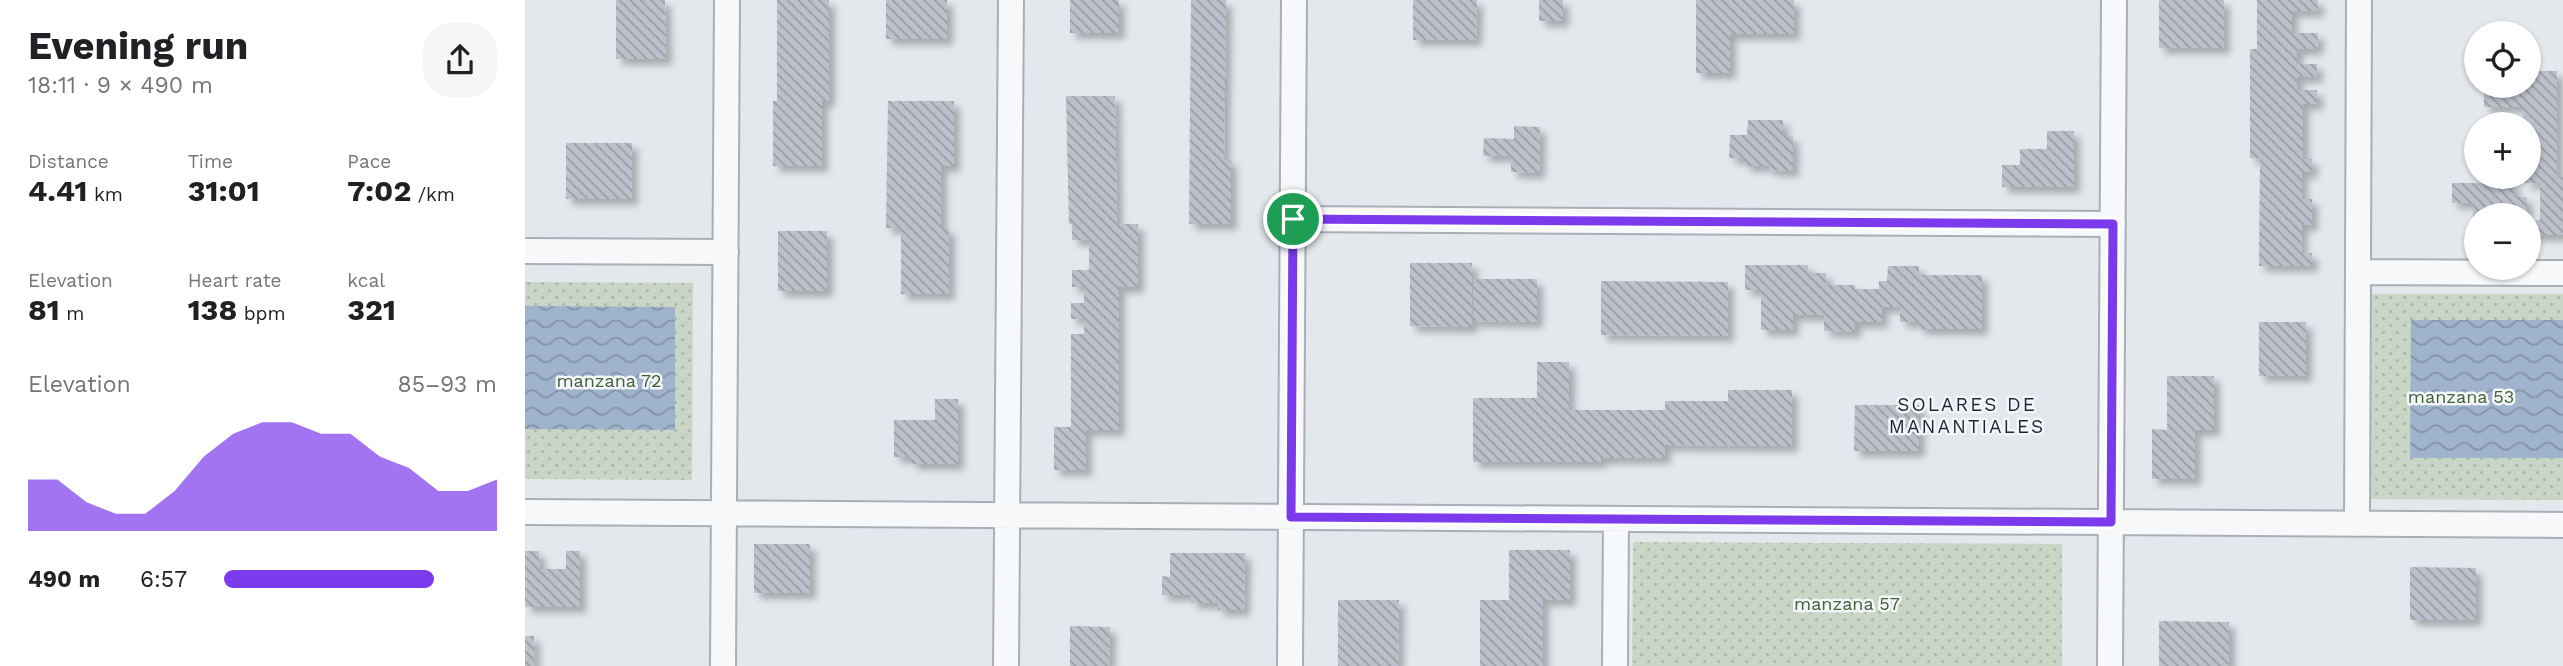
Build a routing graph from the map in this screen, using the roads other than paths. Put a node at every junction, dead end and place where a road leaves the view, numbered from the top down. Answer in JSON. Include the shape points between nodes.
{"nodes":[{"id":1,"x":727,"y":0,"type":"edge"},
{"id":2,"x":1011,"y":0,"type":"edge"},
{"id":3,"x":1294,"y":0,"type":"edge"},
{"id":4,"x":2114,"y":0,"type":"edge"},
{"id":5,"x":2359,"y":0,"type":"edge"},
{"id":6,"x":1293,"y":219,"type":"junction"},
{"id":7,"x":2113,"y":224,"type":"junction"},
{"id":8,"x":525,"y":251,"type":"edge"},
{"id":9,"x":726,"y":252,"type":"junction"},
{"id":10,"x":2358,"y":272,"type":"junction"},
{"id":11,"x":2563,"y":273,"type":"edge"},
{"id":12,"x":525,"y":512,"type":"edge"},
{"id":13,"x":724,"y":513,"type":"junction"},
{"id":14,"x":1007,"y":515,"type":"junction"},
{"id":15,"x":1291,"y":517,"type":"junction"},
{"id":16,"x":1616,"y":519,"type":"junction"},
{"id":17,"x":2111,"y":522,"type":"junction"},
{"id":18,"x":2357,"y":524,"type":"junction"},
{"id":19,"x":2563,"y":525,"type":"edge"},
{"id":20,"x":723,"y":666,"type":"edge"},
{"id":21,"x":1006,"y":666,"type":"edge"},
{"id":22,"x":1290,"y":666,"type":"edge"},
{"id":23,"x":1615,"y":666,"type":"edge"},
{"id":24,"x":2110,"y":666,"type":"edge"}],
"edges":[{"from":1,"to":9,"type":"street"},
{"from":2,"to":14,"type":"street"},
{"from":3,"to":6,"type":"street"},
{"from":4,"to":7,"type":"street"},
{"from":5,"to":10,"type":"street"},
{"from":6,"to":7,"type":"street"},
{"from":6,"to":15,"type":"street"},
{"from":7,"to":17,"type":"street"},
{"from":8,"to":9,"type":"street"},
{"from":9,"to":13,"type":"street"},
{"from":10,"to":11,"type":"street"},
{"from":10,"to":18,"type":"street"},
{"from":12,"to":13,"type":"street"},
{"from":13,"to":14,"type":"street"},
{"from":13,"to":20,"type":"street"},
{"from":14,"to":15,"type":"street"},
{"from":14,"to":21,"type":"street"},
{"from":15,"to":16,"type":"street"},
{"from":15,"to":22,"type":"street"},
{"from":16,"to":17,"type":"street"},
{"from":16,"to":23,"type":"street"},
{"from":17,"to":18,"type":"street"},
{"from":17,"to":24,"type":"street"},
{"from":18,"to":19,"type":"street"}]}
